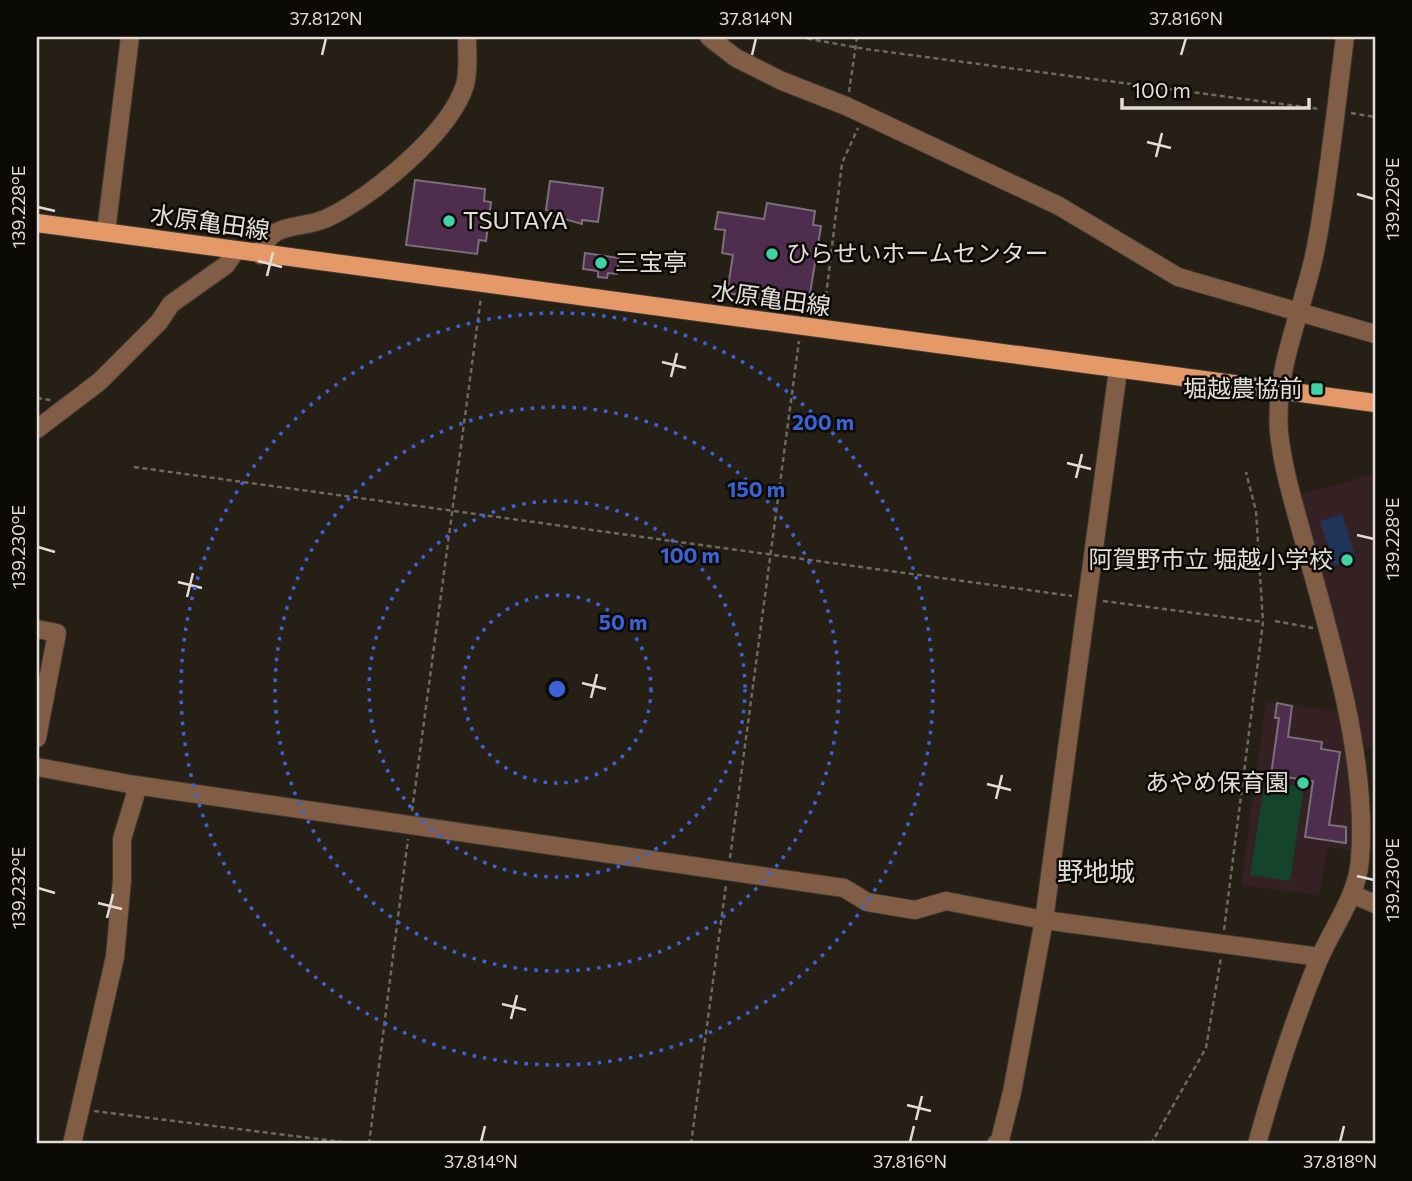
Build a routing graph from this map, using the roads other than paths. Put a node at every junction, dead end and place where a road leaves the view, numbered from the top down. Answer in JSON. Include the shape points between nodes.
{"nodes":[{"id":1,"x":130,"y":37,"type":"edge"},
{"id":2,"x":467,"y":37,"type":"edge"},
{"id":3,"x":709,"y":37,"type":"edge"},
{"id":4,"x":1345,"y":37,"type":"edge"},
{"id":5,"x":37,"y":223,"type":"edge"},
{"id":6,"x":106,"y":232,"type":"junction"},
{"id":7,"x":235,"y":251,"type":"junction"},
{"id":8,"x":261,"y":255,"type":"junction"},
{"id":9,"x":1298,"y":311,"type":"junction"},
{"id":10,"x":1375,"y":334,"type":"edge"},
{"id":11,"x":1118,"y":370,"type":"junction"},
{"id":12,"x":1282,"y":390,"type":"junction"},
{"id":13,"x":1375,"y":403,"type":"edge"},
{"id":14,"x":37,"y":429,"type":"edge"},
{"id":15,"x":37,"y":629,"type":"edge"},
{"id":16,"x":37,"y":738,"type":"edge"},
{"id":17,"x":37,"y":767,"type":"edge"},
{"id":18,"x":135,"y":785,"type":"junction"},
{"id":19,"x":1352,"y":894,"type":"junction"},
{"id":20,"x":1375,"y":904,"type":"edge"},
{"id":21,"x":1044,"y":920,"type":"junction"},
{"id":22,"x":1320,"y":957,"type":"junction"},
{"id":23,"x":72,"y":1144,"type":"edge"},
{"id":24,"x":996,"y":1144,"type":"edge"},
{"id":25,"x":1257,"y":1144,"type":"edge"}],
"edges":[{"from":1,"to":6,"type":"street"},
{"from":2,"to":8,"type":"street","via":[[466,82],[459,100],[417,153],[323,220],[272,233]]},
{"from":3,"to":9,"type":"street","via":[[736,58],[771,75],[1059,206],[1178,278]]},
{"from":4,"to":9,"type":"street","via":[[1316,246]]},
{"from":5,"to":6,"type":"main road","name":"水原亀田線"},
{"from":6,"to":7,"type":"main road","name":"水原亀田線"},
{"from":7,"to":8,"type":"main road","name":"水原亀田線"},
{"from":7,"to":14,"type":"street","via":[[226,265],[172,304],[99,382]]},
{"from":8,"to":11,"type":"main road","name":"水原亀田線"},
{"from":9,"to":10,"type":"street"},
{"from":9,"to":12,"type":"street"},
{"from":11,"to":12,"type":"main road","name":"水原亀田線"},
{"from":11,"to":21,"type":"street"},
{"from":12,"to":13,"type":"main road","name":"水原亀田線"},
{"from":12,"to":19,"type":"street","via":[[1279,428],[1283,462],[1328,631],[1359,787],[1360,862]]},
{"from":15,"to":16,"type":"street","via":[[57,633]]},
{"from":17,"to":18,"type":"street"},
{"from":18,"to":21,"type":"street","via":[[844,888],[867,902],[915,910],[946,901]]},
{"from":18,"to":23,"type":"street","via":[[122,839],[115,957]]},
{"from":19,"to":20,"type":"street"},
{"from":19,"to":22,"type":"street"},
{"from":21,"to":22,"type":"street"},
{"from":21,"to":24,"type":"street","via":[[1012,1092]]},
{"from":22,"to":25,"type":"street"}]}
